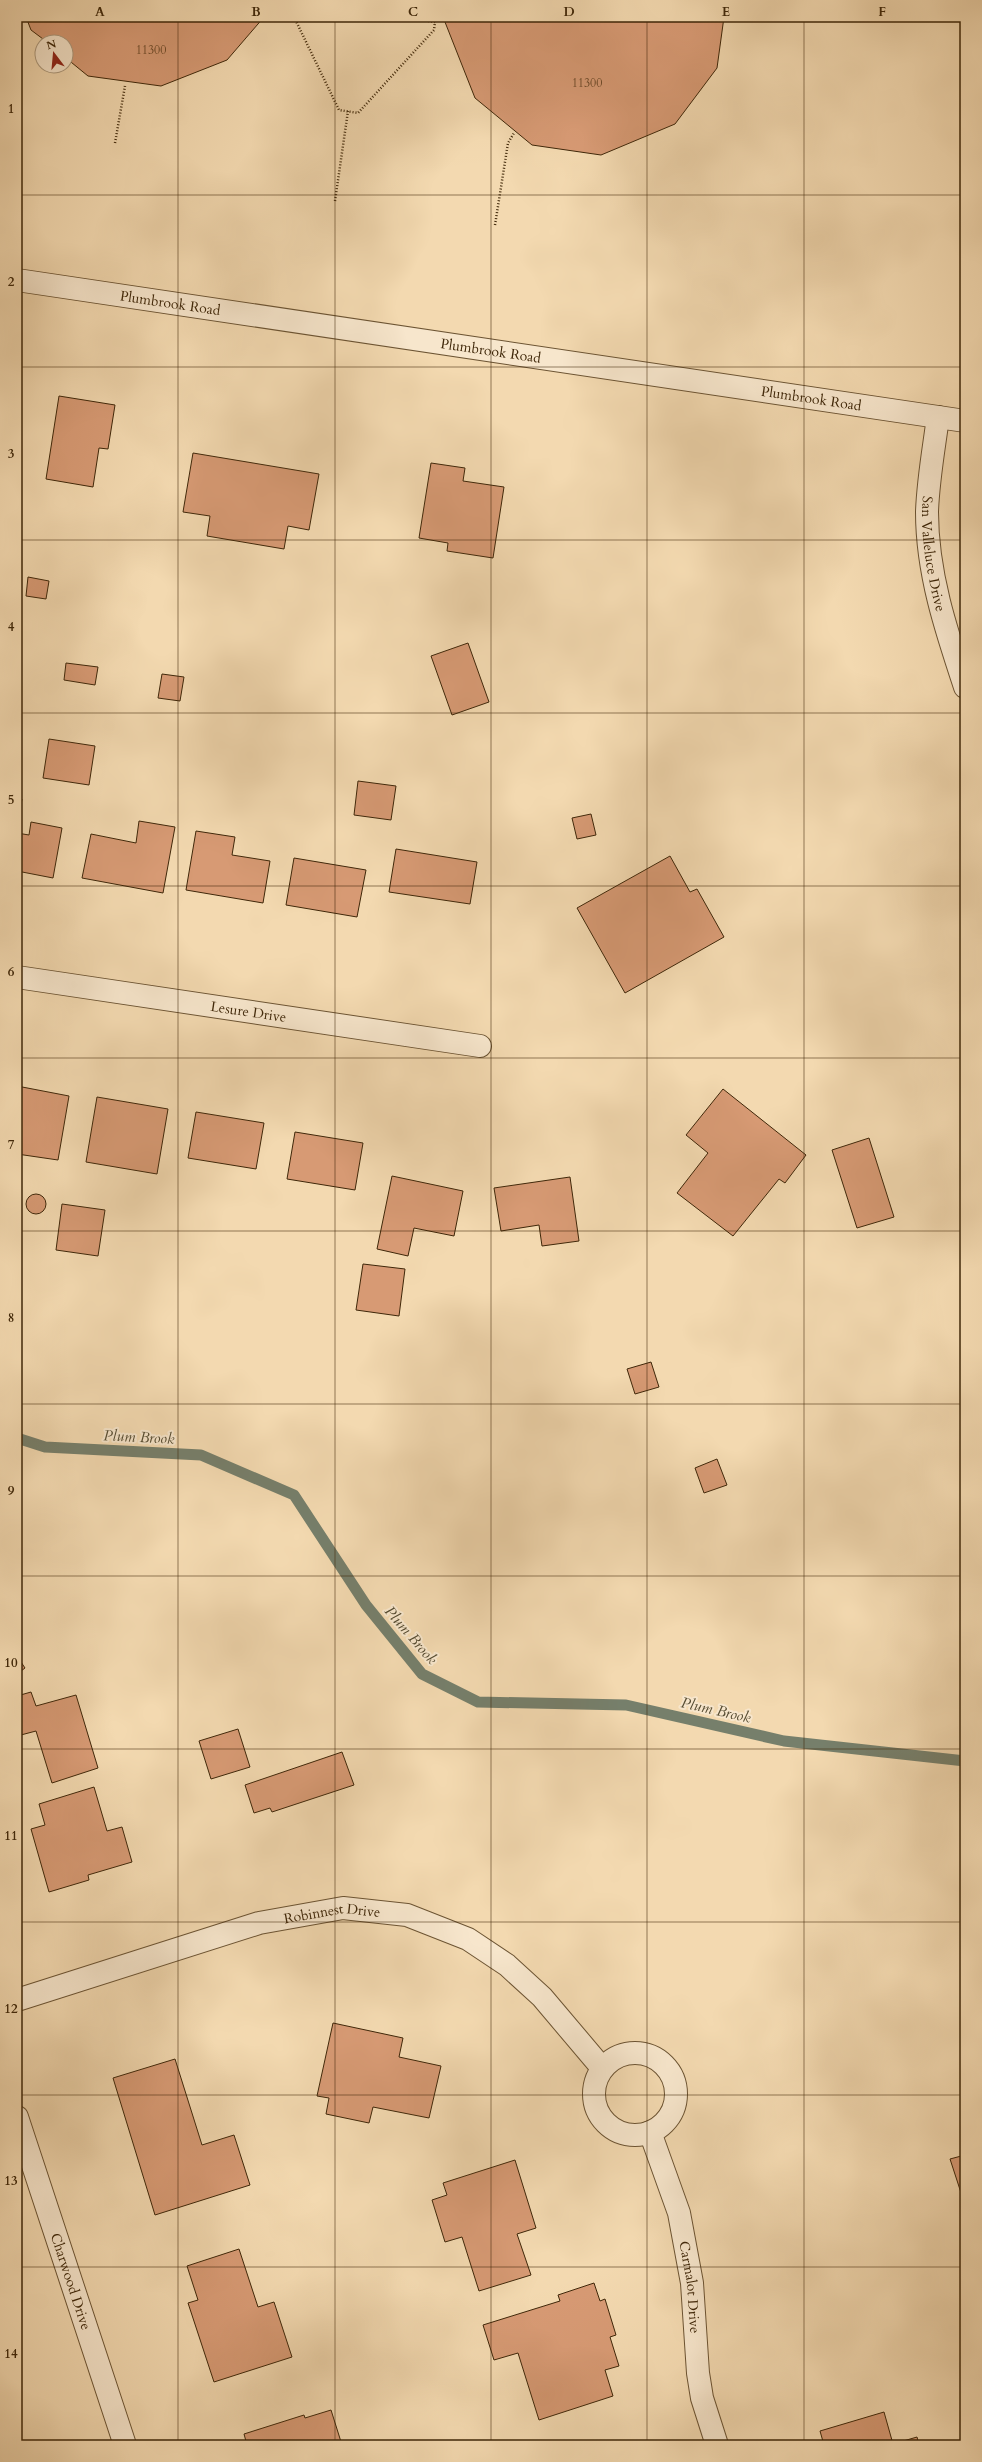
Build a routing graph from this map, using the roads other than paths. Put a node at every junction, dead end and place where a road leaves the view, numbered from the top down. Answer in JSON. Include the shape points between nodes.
{"nodes":[{"id":1,"x":17,"y":280,"type":"edge"},
{"id":2,"x":938,"y":417,"type":"junction"},
{"id":3,"x":965,"y":421,"type":"edge"},
{"id":4,"x":965,"y":687,"type":"edge"},
{"id":5,"x":17,"y":977,"type":"edge"},
{"id":6,"x":480,"y":1046,"type":"dead end"},
{"id":7,"x":17,"y":2000,"type":"edge"},
{"id":8,"x":602,"y":2068,"type":"junction"},
{"id":9,"x":17,"y":2117,"type":"edge"},
{"id":10,"x":650,"y":2132,"type":"junction"},
{"id":11,"x":125,"y":2445,"type":"edge"},
{"id":12,"x":718,"y":2445,"type":"edge"}],
"edges":[{"from":1,"to":2,"type":"street","name":"Plumbrook Road"},
{"from":2,"to":3,"type":"street","name":"Plumbrook Road"},
{"from":2,"to":4,"type":"street","name":"San Valleluce Drive","via":[[927,511],[929,549],[935,585]]},
{"from":5,"to":6,"type":"street","name":"Lesure Drive"},
{"from":7,"to":8,"type":"street","name":"Robinnest Drive","via":[[259,1923],[343,1908],[407,1915],[468,1939],[507,1965],[542,1997]]},
{"from":8,"to":10,"type":"street","via":[[596,2080],[594,2093],[601,2119],[623,2134],[637,2136]]},
{"from":8,"to":10,"type":"street","via":[[625,2054],[639,2053],[653,2056],[664,2064],[672,2075],[676,2102],[671,2116],[662,2126]]},
{"from":9,"to":11,"type":"street","name":"Charwood Drive"},
{"from":10,"to":12,"type":"street","name":"Carmalot Drive","via":[[680,2213],[692,2283],[702,2398]]}]}
